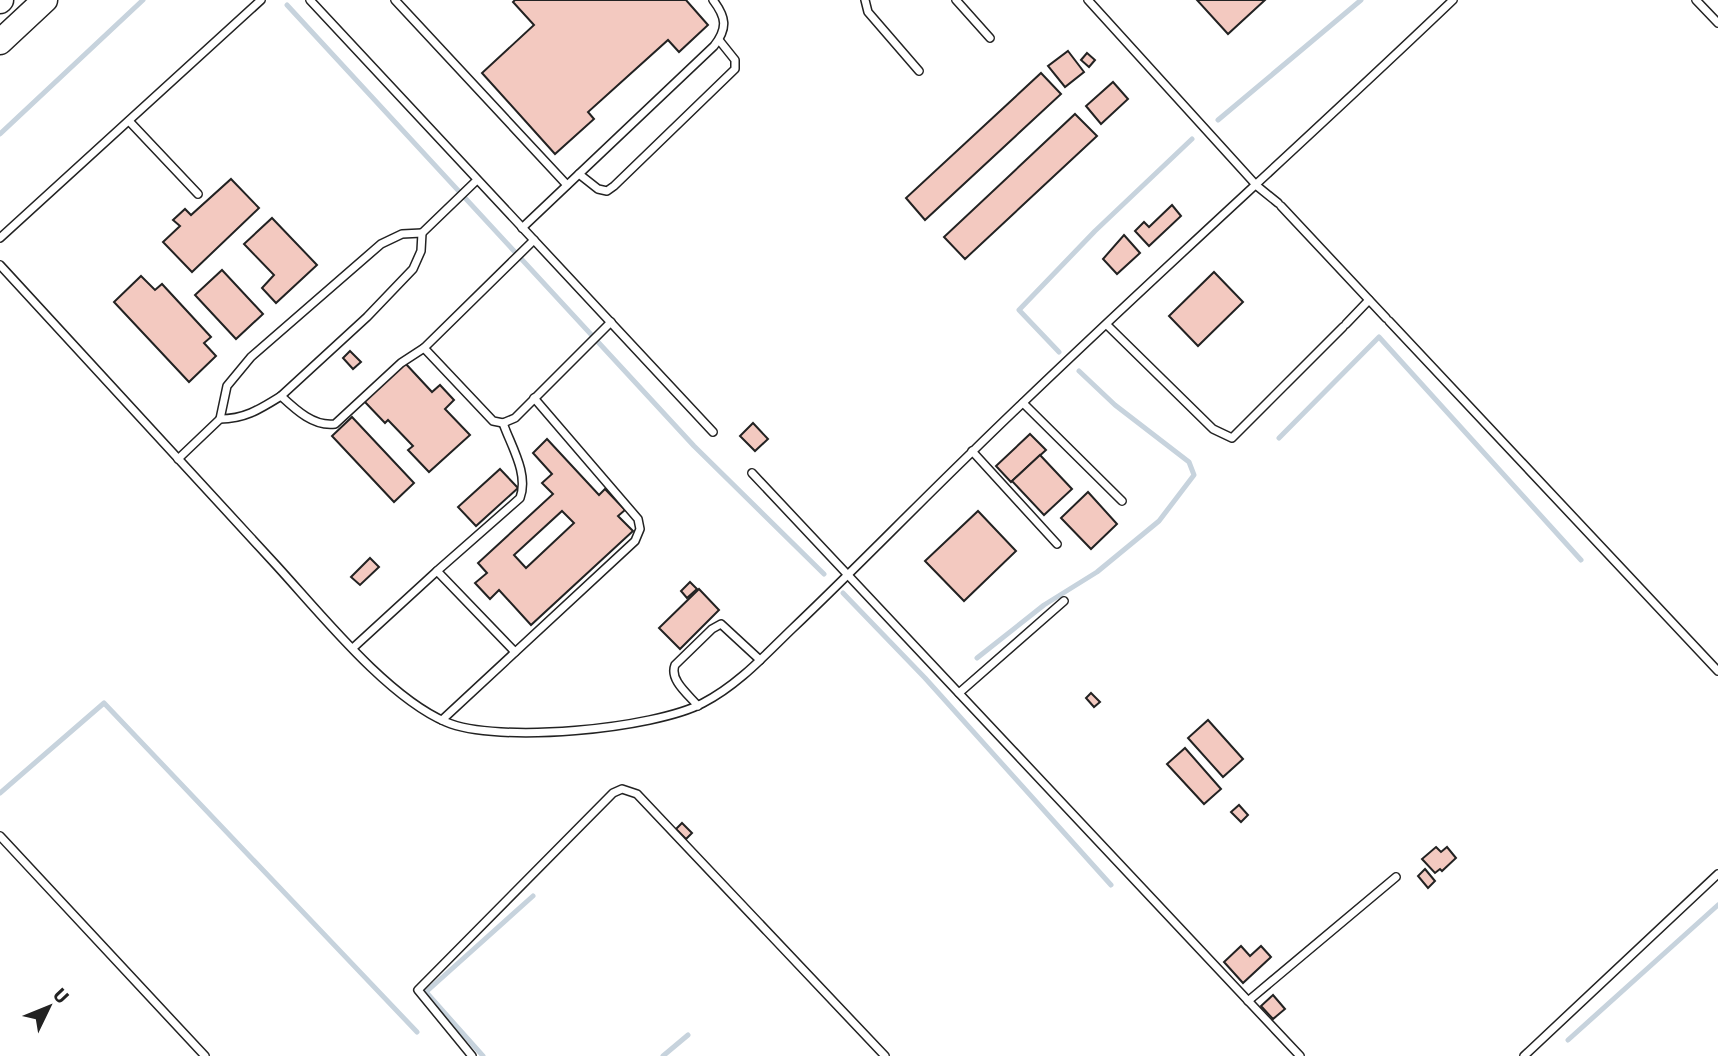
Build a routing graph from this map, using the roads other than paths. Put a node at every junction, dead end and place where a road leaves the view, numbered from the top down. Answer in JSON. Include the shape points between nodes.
{"nodes":[{"id":1,"x":45,"y":0,"type":"edge"},
{"id":2,"x":261,"y":0,"type":"edge"},
{"id":3,"x":310,"y":0,"type":"edge"},
{"id":4,"x":395,"y":0,"type":"edge"},
{"id":5,"x":713,"y":0,"type":"edge"},
{"id":6,"x":865,"y":0,"type":"edge"},
{"id":7,"x":956,"y":0,"type":"edge"},
{"id":8,"x":1087,"y":0,"type":"edge"},
{"id":9,"x":1453,"y":0,"type":"edge"},
{"id":10,"x":1696,"y":0,"type":"edge"},
{"id":11,"x":1718,"y":23,"type":"edge"},
{"id":12,"x":990,"y":38,"type":"dead end"},
{"id":13,"x":719,"y":40,"type":"junction"},
{"id":14,"x":0,"y":42,"type":"edge"},
{"id":15,"x":919,"y":71,"type":"dead end"},
{"id":16,"x":129,"y":121,"type":"junction"},
{"id":17,"x":579,"y":174,"type":"junction"},
{"id":18,"x":477,"y":180,"type":"junction"},
{"id":19,"x":567,"y":185,"type":"junction"},
{"id":20,"x":1257,"y":186,"type":"junction"},
{"id":21,"x":198,"y":194,"type":"dead end"},
{"id":22,"x":522,"y":228,"type":"junction"},
{"id":23,"x":422,"y":233,"type":"junction"},
{"id":24,"x":0,"y":238,"type":"edge"},
{"id":25,"x":534,"y":240,"type":"junction"},
{"id":26,"x":0,"y":265,"type":"edge"},
{"id":27,"x":1369,"y":300,"type":"junction"},
{"id":28,"x":611,"y":322,"type":"junction"},
{"id":29,"x":1107,"y":325,"type":"junction"},
{"id":30,"x":424,"y":348,"type":"junction"},
{"id":31,"x":281,"y":396,"type":"junction"},
{"id":32,"x":534,"y":398,"type":"junction"},
{"id":33,"x":1023,"y":403,"type":"junction"},
{"id":34,"x":220,"y":419,"type":"junction"},
{"id":35,"x":503,"y":423,"type":"junction"},
{"id":36,"x":713,"y":432,"type":"dead end"},
{"id":37,"x":972,"y":452,"type":"junction"},
{"id":38,"x":178,"y":459,"type":"junction"},
{"id":39,"x":752,"y":473,"type":"dead end"},
{"id":40,"x":1122,"y":501,"type":"dead end"},
{"id":41,"x":1057,"y":544,"type":"dead end"},
{"id":42,"x":437,"y":571,"type":"junction"},
{"id":43,"x":849,"y":575,"type":"junction"},
{"id":44,"x":1064,"y":601,"type":"dead end"},
{"id":45,"x":354,"y":647,"type":"junction"},
{"id":46,"x":515,"y":652,"type":"junction"},
{"id":47,"x":760,"y":660,"type":"junction"},
{"id":48,"x":1718,"y":671,"type":"edge"},
{"id":49,"x":959,"y":693,"type":"junction"},
{"id":50,"x":698,"y":706,"type":"junction"},
{"id":51,"x":442,"y":720,"type":"junction"},
{"id":52,"x":0,"y":835,"type":"edge"},
{"id":53,"x":1718,"y":874,"type":"edge"},
{"id":54,"x":1396,"y":877,"type":"dead end"},
{"id":55,"x":1248,"y":1002,"type":"junction"},
{"id":56,"x":205,"y":1056,"type":"edge"},
{"id":57,"x":472,"y":1056,"type":"edge"},
{"id":58,"x":885,"y":1056,"type":"edge"},
{"id":59,"x":1300,"y":1056,"type":"edge"},
{"id":60,"x":1524,"y":1056,"type":"edge"}],
"edges":[{"from":1,"to":14,"type":"highway"},
{"from":2,"to":16,"type":"lane"},
{"from":3,"to":18,"type":"lane"},
{"from":4,"to":19,"type":"lane"},
{"from":5,"to":13,"type":"lane","via":[[725,20]]},
{"from":6,"to":15,"type":"lane","via":[[868,12]]},
{"from":7,"to":12,"type":"lane"},
{"from":8,"to":20,"type":"lane"},
{"from":9,"to":20,"type":"lane"},
{"from":10,"to":11,"type":"lane"},
{"from":13,"to":17,"type":"lane"},
{"from":13,"to":17,"type":"lane","via":[[735,60],[734,69],[643,159],[607,191]]},
{"from":16,"to":21,"type":"lane"},
{"from":16,"to":24,"type":"lane"},
{"from":17,"to":19,"type":"lane"},
{"from":18,"to":22,"type":"lane"},
{"from":18,"to":23,"type":"lane"},
{"from":19,"to":22,"type":"lane"},
{"from":20,"to":27,"type":"lane"},
{"from":20,"to":29,"type":"lane"},
{"from":22,"to":25,"type":"lane"},
{"from":23,"to":31,"type":"lane","via":[[421,251],[412,269]]},
{"from":23,"to":34,"type":"lane","via":[[402,234],[382,244],[250,357],[227,386]]},
{"from":25,"to":28,"type":"lane"},
{"from":25,"to":30,"type":"lane"},
{"from":26,"to":38,"type":"lane"},
{"from":27,"to":29,"type":"lane","via":[[1232,438],[1213,429]]},
{"from":27,"to":48,"type":"lane"},
{"from":28,"to":32,"type":"lane"},
{"from":28,"to":36,"type":"lane"},
{"from":29,"to":33,"type":"lane"},
{"from":30,"to":31,"type":"lane","via":[[401,363],[335,424],[312,419]]},
{"from":30,"to":35,"type":"lane","via":[[493,421]]},
{"from":31,"to":34,"type":"lane","via":[[253,414]]},
{"from":32,"to":35,"type":"lane","via":[[515,418]]},
{"from":32,"to":46,"type":"lane","via":[[638,519],[640,529],[635,541]]},
{"from":33,"to":37,"type":"lane"},
{"from":33,"to":40,"type":"lane"},
{"from":34,"to":38,"type":"lane"},
{"from":35,"to":42,"type":"lane","via":[[522,474],[520,498]]},
{"from":37,"to":41,"type":"lane"},
{"from":37,"to":43,"type":"lane"},
{"from":38,"to":45,"type":"lane"},
{"from":39,"to":43,"type":"lane"},
{"from":42,"to":45,"type":"lane"},
{"from":42,"to":46,"type":"lane"},
{"from":43,"to":47,"type":"lane"},
{"from":43,"to":49,"type":"lane"},
{"from":44,"to":49,"type":"lane"},
{"from":45,"to":51,"type":"lane","via":[[396,688]]},
{"from":46,"to":51,"type":"lane"},
{"from":47,"to":50,"type":"lane"},
{"from":47,"to":50,"type":"lane","via":[[722,624],[712,628],[673,671]]},
{"from":49,"to":55,"type":"lane"},
{"from":50,"to":51,"type":"lane","via":[[629,723],[545,731],[465,729]]},
{"from":52,"to":56,"type":"lane"},
{"from":53,"to":60,"type":"lane"},
{"from":54,"to":55,"type":"lane"},
{"from":55,"to":59,"type":"lane"},
{"from":57,"to":58,"type":"lane","via":[[418,990],[622,789],[638,794]]}]}
